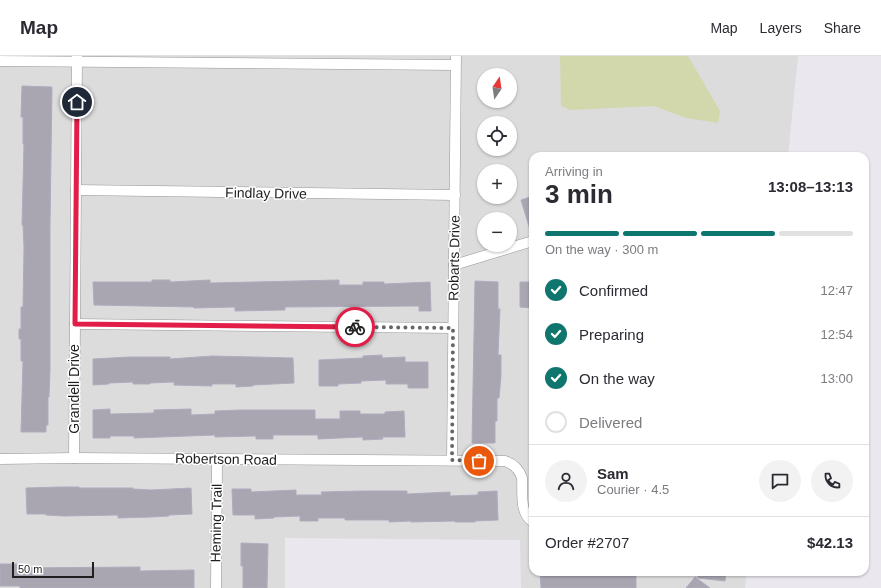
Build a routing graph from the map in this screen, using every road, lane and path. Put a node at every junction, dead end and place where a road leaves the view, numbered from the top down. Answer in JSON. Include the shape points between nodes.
{"nodes":[{"id":1,"x":77,"y":59,"type":"edge"},
{"id":2,"x":0,"y":61,"type":"edge"},
{"id":3,"x":456,"y":61,"type":"edge"},
{"id":4,"x":76,"y":190,"type":"junction"},
{"id":5,"x":456,"y":195,"type":"junction"},
{"id":6,"x":529,"y":242,"type":"edge"},
{"id":7,"x":454,"y":264,"type":"junction"},
{"id":8,"x":75,"y":324,"type":"junction"},
{"id":9,"x":453,"y":328,"type":"junction"},
{"id":10,"x":74,"y":458,"type":"junction"},
{"id":11,"x":0,"y":459,"type":"edge"},
{"id":12,"x":217,"y":459,"type":"junction"},
{"id":13,"x":452,"y":460,"type":"junction"},
{"id":14,"x":529,"y":519,"type":"edge"},
{"id":15,"x":216,"y":588,"type":"edge"}],
"edges":[{"from":1,"to":2,"type":"street"},
{"from":1,"to":3,"type":"street"},
{"from":1,"to":4,"type":"street","name":"Grandell Drive"},
{"from":3,"to":5,"type":"street","name":"Robarts Drive"},
{"from":4,"to":5,"type":"street","name":"Findlay Drive"},
{"from":4,"to":8,"type":"street","name":"Grandell Drive"},
{"from":5,"to":7,"type":"street","name":"Robarts Drive"},
{"from":6,"to":7,"type":"street"},
{"from":7,"to":9,"type":"street","name":"Robarts Drive"},
{"from":8,"to":9,"type":"street"},
{"from":8,"to":10,"type":"street","name":"Grandell Drive"},
{"from":9,"to":13,"type":"street","name":"Robarts Drive"},
{"from":10,"to":11,"type":"street","name":"Robertson Road"},
{"from":10,"to":12,"type":"street","name":"Robertson Road"},
{"from":12,"to":13,"type":"street","name":"Robertson Road"},
{"from":12,"to":15,"type":"street","name":"Heming Trail"},
{"from":13,"to":14,"type":"street","name":"Robertson Road","via":[[505,461],[513,465],[522,478],[523,509]]}]}
